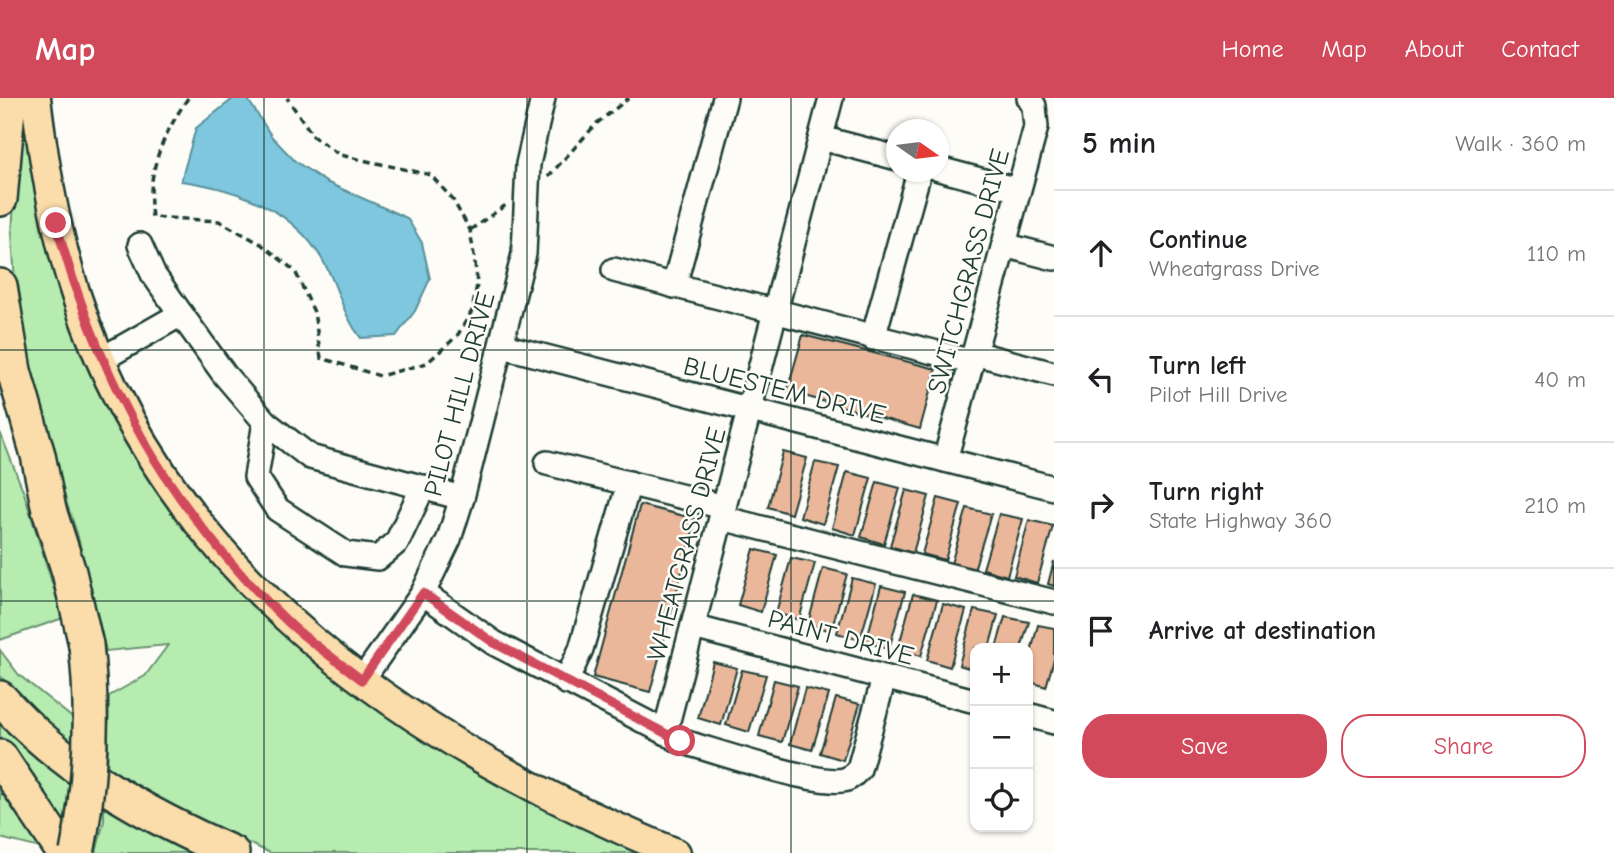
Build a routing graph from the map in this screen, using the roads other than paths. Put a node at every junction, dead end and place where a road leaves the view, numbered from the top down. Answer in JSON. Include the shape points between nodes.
{"nodes":[{"id":1,"x":9,"y":98,"type":"edge"},
{"id":2,"x":36,"y":98,"type":"edge"},
{"id":3,"x":50,"y":98,"type":"edge"},
{"id":4,"x":543,"y":98,"type":"edge"},
{"id":5,"x":725,"y":98,"type":"edge"},
{"id":6,"x":831,"y":98,"type":"edge"},
{"id":7,"x":1029,"y":98,"type":"edge"},
{"id":8,"x":1045,"y":130,"type":"edge"},
{"id":9,"x":821,"y":138,"type":"junction"},
{"id":10,"x":886,"y":155,"type":"edge"},
{"id":11,"x":44,"y":163,"type":"junction"},
{"id":12,"x":949,"y":172,"type":"edge"},
{"id":13,"x":916,"y":182,"type":"edge"},
{"id":14,"x":1018,"y":190,"type":"junction"},
{"id":15,"x":0,"y":199,"type":"edge"},
{"id":16,"x":140,"y":245,"type":"dead end"},
{"id":17,"x":1004,"y":245,"type":"junction"},
{"id":18,"x":1054,"y":258,"type":"edge"},
{"id":19,"x":614,"y":270,"type":"dead end"},
{"id":20,"x":0,"y":286,"type":"edge"},
{"id":21,"x":674,"y":286,"type":"junction"},
{"id":22,"x":181,"y":314,"type":"junction"},
{"id":23,"x":775,"y":314,"type":"junction"},
{"id":24,"x":873,"y":338,"type":"junction"},
{"id":25,"x":503,"y":346,"type":"junction"},
{"id":26,"x":973,"y":358,"type":"junction"},
{"id":27,"x":102,"y":359,"type":"junction"},
{"id":28,"x":1054,"y":374,"type":"edge"},
{"id":29,"x":0,"y":398,"type":"edge"},
{"id":30,"x":750,"y":410,"type":"junction"},
{"id":31,"x":265,"y":422,"type":"junction"},
{"id":32,"x":945,"y":460,"type":"junction"},
{"id":33,"x":547,"y":463,"type":"dead end"},
{"id":34,"x":629,"y":483,"type":"junction"},
{"id":35,"x":423,"y":487,"type":"junction"},
{"id":36,"x":1054,"y":488,"type":"edge"},
{"id":37,"x":461,"y":498,"type":"junction"},
{"id":38,"x":49,"y":510,"type":"junction"},
{"id":39,"x":723,"y":512,"type":"junction"},
{"id":40,"x":423,"y":593,"type":"junction"},
{"id":41,"x":1054,"y":603,"type":"edge"},
{"id":42,"x":693,"y":627,"type":"junction"},
{"id":43,"x":884,"y":678,"type":"junction"},
{"id":44,"x":362,"y":680,"type":"junction"},
{"id":45,"x":566,"y":682,"type":"junction"},
{"id":46,"x":0,"y":698,"type":"edge"},
{"id":47,"x":970,"y":700,"type":"edge"},
{"id":48,"x":1033,"y":716,"type":"edge"},
{"id":49,"x":1054,"y":722,"type":"edge"},
{"id":50,"x":666,"y":732,"type":"junction"},
{"id":51,"x":0,"y":757,"type":"edge"},
{"id":52,"x":64,"y":853,"type":"edge"},
{"id":53,"x":77,"y":853,"type":"edge"},
{"id":54,"x":232,"y":853,"type":"edge"},
{"id":55,"x":676,"y":853,"type":"edge"}],
"edges":[{"from":1,"to":15,"type":"highway"},
{"from":2,"to":11,"type":"main road"},
{"from":3,"to":11,"type":"street"},
{"from":4,"to":25,"type":"street","name":"PILOT HILL DRIVE","via":[[528,164],[524,254]]},
{"from":5,"to":21,"type":"street"},
{"from":6,"to":9,"type":"street","name":"WHEATGRASS DRIVE"},
{"from":7,"to":8,"type":"street","name":"SWITCHGRASS DRIVE"},
{"from":8,"to":14,"type":"street","name":"SWITCHGRASS DRIVE"},
{"from":9,"to":10,"type":"street"},
{"from":9,"to":23,"type":"street","name":"WHEATGRASS DRIVE"},
{"from":11,"to":27,"type":"main road","via":[[76,296]]},
{"from":12,"to":14,"type":"street"},
{"from":13,"to":24,"type":"street"},
{"from":14,"to":17,"type":"street","name":"SWITCHGRASS DRIVE"},
{"from":16,"to":22,"type":"street","via":[[153,274]]},
{"from":17,"to":18,"type":"street"},
{"from":17,"to":26,"type":"street","name":"SWITCHGRASS DRIVE"},
{"from":19,"to":21,"type":"street"},
{"from":20,"to":38,"type":"highway","via":[[14,371]]},
{"from":21,"to":23,"type":"street"},
{"from":22,"to":27,"type":"street"},
{"from":22,"to":31,"type":"street"},
{"from":23,"to":24,"type":"street"},
{"from":23,"to":30,"type":"street","name":"WHEATGRASS DRIVE"},
{"from":24,"to":26,"type":"street"},
{"from":25,"to":30,"type":"street","name":"BLUESTEM DRIVE"},
{"from":25,"to":37,"type":"street","name":"PILOT HILL DRIVE"},
{"from":26,"to":28,"type":"street"},
{"from":26,"to":32,"type":"street","name":"SWITCHGRASS DRIVE"},
{"from":27,"to":44,"type":"main road","via":[[163,475],[222,553],[292,625]]},
{"from":29,"to":38,"type":"highway"},
{"from":30,"to":32,"type":"street","name":"BLUESTEM DRIVE"},
{"from":30,"to":39,"type":"street","name":"WHEATGRASS DRIVE"},
{"from":31,"to":35,"type":"street","via":[[310,457]]},
{"from":31,"to":35,"type":"street","via":[[256,477],[277,509],[346,554],[378,558],[397,542]]},
{"from":32,"to":36,"type":"street","name":"BLUESTEM DRIVE"},
{"from":33,"to":34,"type":"street"},
{"from":34,"to":39,"type":"street"},
{"from":34,"to":45,"type":"street","via":[[581,649]]},
{"from":35,"to":37,"type":"street"},
{"from":37,"to":40,"type":"street","name":"PILOT HILL DRIVE","via":[[449,539]]},
{"from":38,"to":53,"type":"highway","bridge":true,"via":[[86,645],[92,697],[86,812]]},
{"from":39,"to":41,"type":"street"},
{"from":39,"to":42,"type":"street","name":"WHEATGRASS DRIVE"},
{"from":40,"to":44,"type":"street","name":"PILOT HILL DRIVE"},
{"from":40,"to":45,"type":"street","via":[[494,643]]},
{"from":42,"to":43,"type":"street","name":"PAINT DRIVE"},
{"from":42,"to":50,"type":"street","name":"WHEATGRASS DRIVE"},
{"from":43,"to":47,"type":"street","name":"PAINT DRIVE"},
{"from":43,"to":50,"type":"street","via":[[859,769],[848,779],[828,782],[680,741]]},
{"from":44,"to":55,"type":"main road","via":[[452,742],[536,789]]},
{"from":45,"to":50,"type":"street"},
{"from":46,"to":54,"type":"highway","via":[[67,761],[123,799]]},
{"from":48,"to":49,"type":"street"},
{"from":51,"to":52,"type":"highway"}]}
